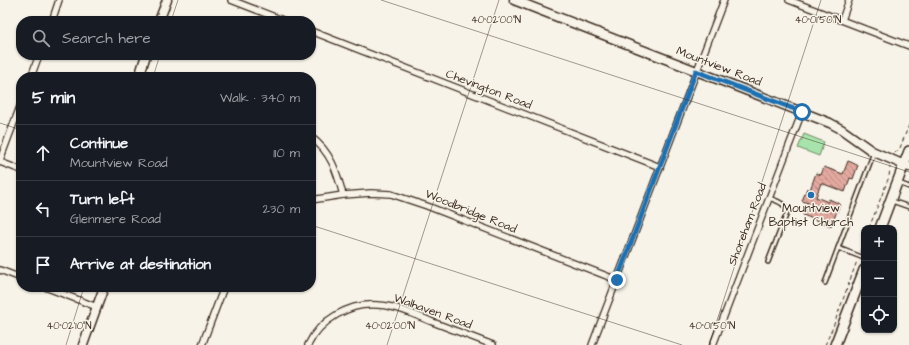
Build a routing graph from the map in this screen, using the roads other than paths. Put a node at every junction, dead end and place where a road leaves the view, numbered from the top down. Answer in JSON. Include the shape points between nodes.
{"nodes":[{"id":1,"x":59,"y":0,"type":"edge"},
{"id":2,"x":167,"y":0,"type":"edge"},
{"id":3,"x":230,"y":0,"type":"edge"},
{"id":4,"x":514,"y":0,"type":"edge"},
{"id":5,"x":724,"y":0,"type":"edge"},
{"id":6,"x":789,"y":0,"type":"edge"},
{"id":7,"x":849,"y":0,"type":"edge"},
{"id":8,"x":54,"y":16,"type":"edge"},
{"id":9,"x":161,"y":16,"type":"edge"},
{"id":10,"x":272,"y":16,"type":"edge"},
{"id":11,"x":842,"y":20,"type":"junction"},
{"id":12,"x":316,"y":33,"type":"edge"},
{"id":13,"x":909,"y":46,"type":"edge"},
{"id":14,"x":37,"y":60,"type":"edge"},
{"id":15,"x":144,"y":60,"type":"edge"},
{"id":16,"x":696,"y":71,"type":"junction"},
{"id":17,"x":33,"y":72,"type":"edge"},
{"id":18,"x":141,"y":72,"type":"edge"},
{"id":19,"x":802,"y":112,"type":"junction"},
{"id":20,"x":16,"y":118,"type":"edge"},
{"id":21,"x":316,"y":140,"type":"edge"},
{"id":22,"x":909,"y":151,"type":"edge"},
{"id":23,"x":874,"y":152,"type":"junction"},
{"id":24,"x":0,"y":161,"type":"edge"},
{"id":25,"x":906,"y":166,"type":"edge"},
{"id":26,"x":660,"y":167,"type":"junction"},
{"id":27,"x":16,"y":168,"type":"edge"},
{"id":28,"x":897,"y":182,"type":"junction"},
{"id":29,"x":909,"y":187,"type":"edge"},
{"id":30,"x":343,"y":195,"type":"junction"},
{"id":31,"x":769,"y":198,"type":"junction"},
{"id":32,"x":316,"y":199,"type":"edge"},
{"id":33,"x":890,"y":201,"type":"junction"},
{"id":34,"x":909,"y":208,"type":"edge"},
{"id":35,"x":881,"y":225,"type":"edge"},
{"id":36,"x":838,"y":248,"type":"junction"},
{"id":37,"x":861,"y":257,"type":"edge"},
{"id":38,"x":768,"y":262,"type":"dead end"},
{"id":39,"x":0,"y":270,"type":"edge"},
{"id":40,"x":16,"y":276,"type":"edge"},
{"id":41,"x":861,"y":278,"type":"edge"},
{"id":42,"x":617,"y":280,"type":"junction"},
{"id":43,"x":825,"y":283,"type":"dead end"},
{"id":44,"x":58,"y":292,"type":"edge"},
{"id":45,"x":102,"y":292,"type":"edge"},
{"id":46,"x":222,"y":292,"type":"edge"},
{"id":47,"x":97,"y":307,"type":"junction"},
{"id":48,"x":83,"y":345,"type":"edge"},
{"id":49,"x":202,"y":345,"type":"edge"},
{"id":50,"x":308,"y":345,"type":"edge"},
{"id":51,"x":493,"y":345,"type":"edge"},
{"id":52,"x":592,"y":345,"type":"edge"},
{"id":53,"x":713,"y":345,"type":"edge"},
{"id":54,"x":836,"y":345,"type":"edge"}],
"edges":[{"from":1,"to":8,"type":"street"},
{"from":2,"to":9,"type":"street"},
{"from":3,"to":10,"type":"street"},
{"from":4,"to":16,"type":"street","name":"Mountview Road"},
{"from":5,"to":16,"type":"street"},
{"from":6,"to":11,"type":"street"},
{"from":7,"to":11,"type":"street"},
{"from":11,"to":13,"type":"street"},
{"from":12,"to":26,"type":"street","name":"Chevington Road"},
{"from":14,"to":17,"type":"street"},
{"from":15,"to":18,"type":"street"},
{"from":16,"to":19,"type":"street","name":"Mountview Road"},
{"from":16,"to":26,"type":"street"},
{"from":19,"to":23,"type":"street","name":"Mountview Road","via":[[836,126]]},
{"from":19,"to":31,"type":"street","name":"Shoreham Road"},
{"from":20,"to":24,"type":"street"},
{"from":21,"to":30,"type":"street","via":[[332,160]]},
{"from":22,"to":25,"type":"main road"},
{"from":23,"to":25,"type":"street","name":"Mountview Road"},
{"from":23,"to":36,"type":"lane"},
{"from":24,"to":27,"type":"street"},
{"from":25,"to":28,"type":"main road"},
{"from":26,"to":42,"type":"street"},
{"from":28,"to":29,"type":"lane"},
{"from":28,"to":33,"type":"main road"},
{"from":30,"to":32,"type":"street","name":"Woodbridge Road"},
{"from":30,"to":42,"type":"street","name":"Woodbridge Road","via":[[391,194],[410,199]]},
{"from":31,"to":38,"type":"lane","via":[[784,205],[787,213]]},
{"from":31,"to":53,"type":"street","name":"Shoreham Road"},
{"from":33,"to":34,"type":"lane"},
{"from":33,"to":35,"type":"main road"},
{"from":36,"to":37,"type":"lane"},
{"from":36,"to":43,"type":"lane"},
{"from":39,"to":40,"type":"street"},
{"from":41,"to":54,"type":"main road"},
{"from":42,"to":52,"type":"street"},
{"from":44,"to":47,"type":"street"},
{"from":45,"to":47,"type":"street"},
{"from":46,"to":49,"type":"street"},
{"from":47,"to":48,"type":"street"},
{"from":50,"to":51,"type":"street","name":"Walhaven Road","via":[[321,327],[340,313],[362,305],[378,304],[402,309]]}]}
